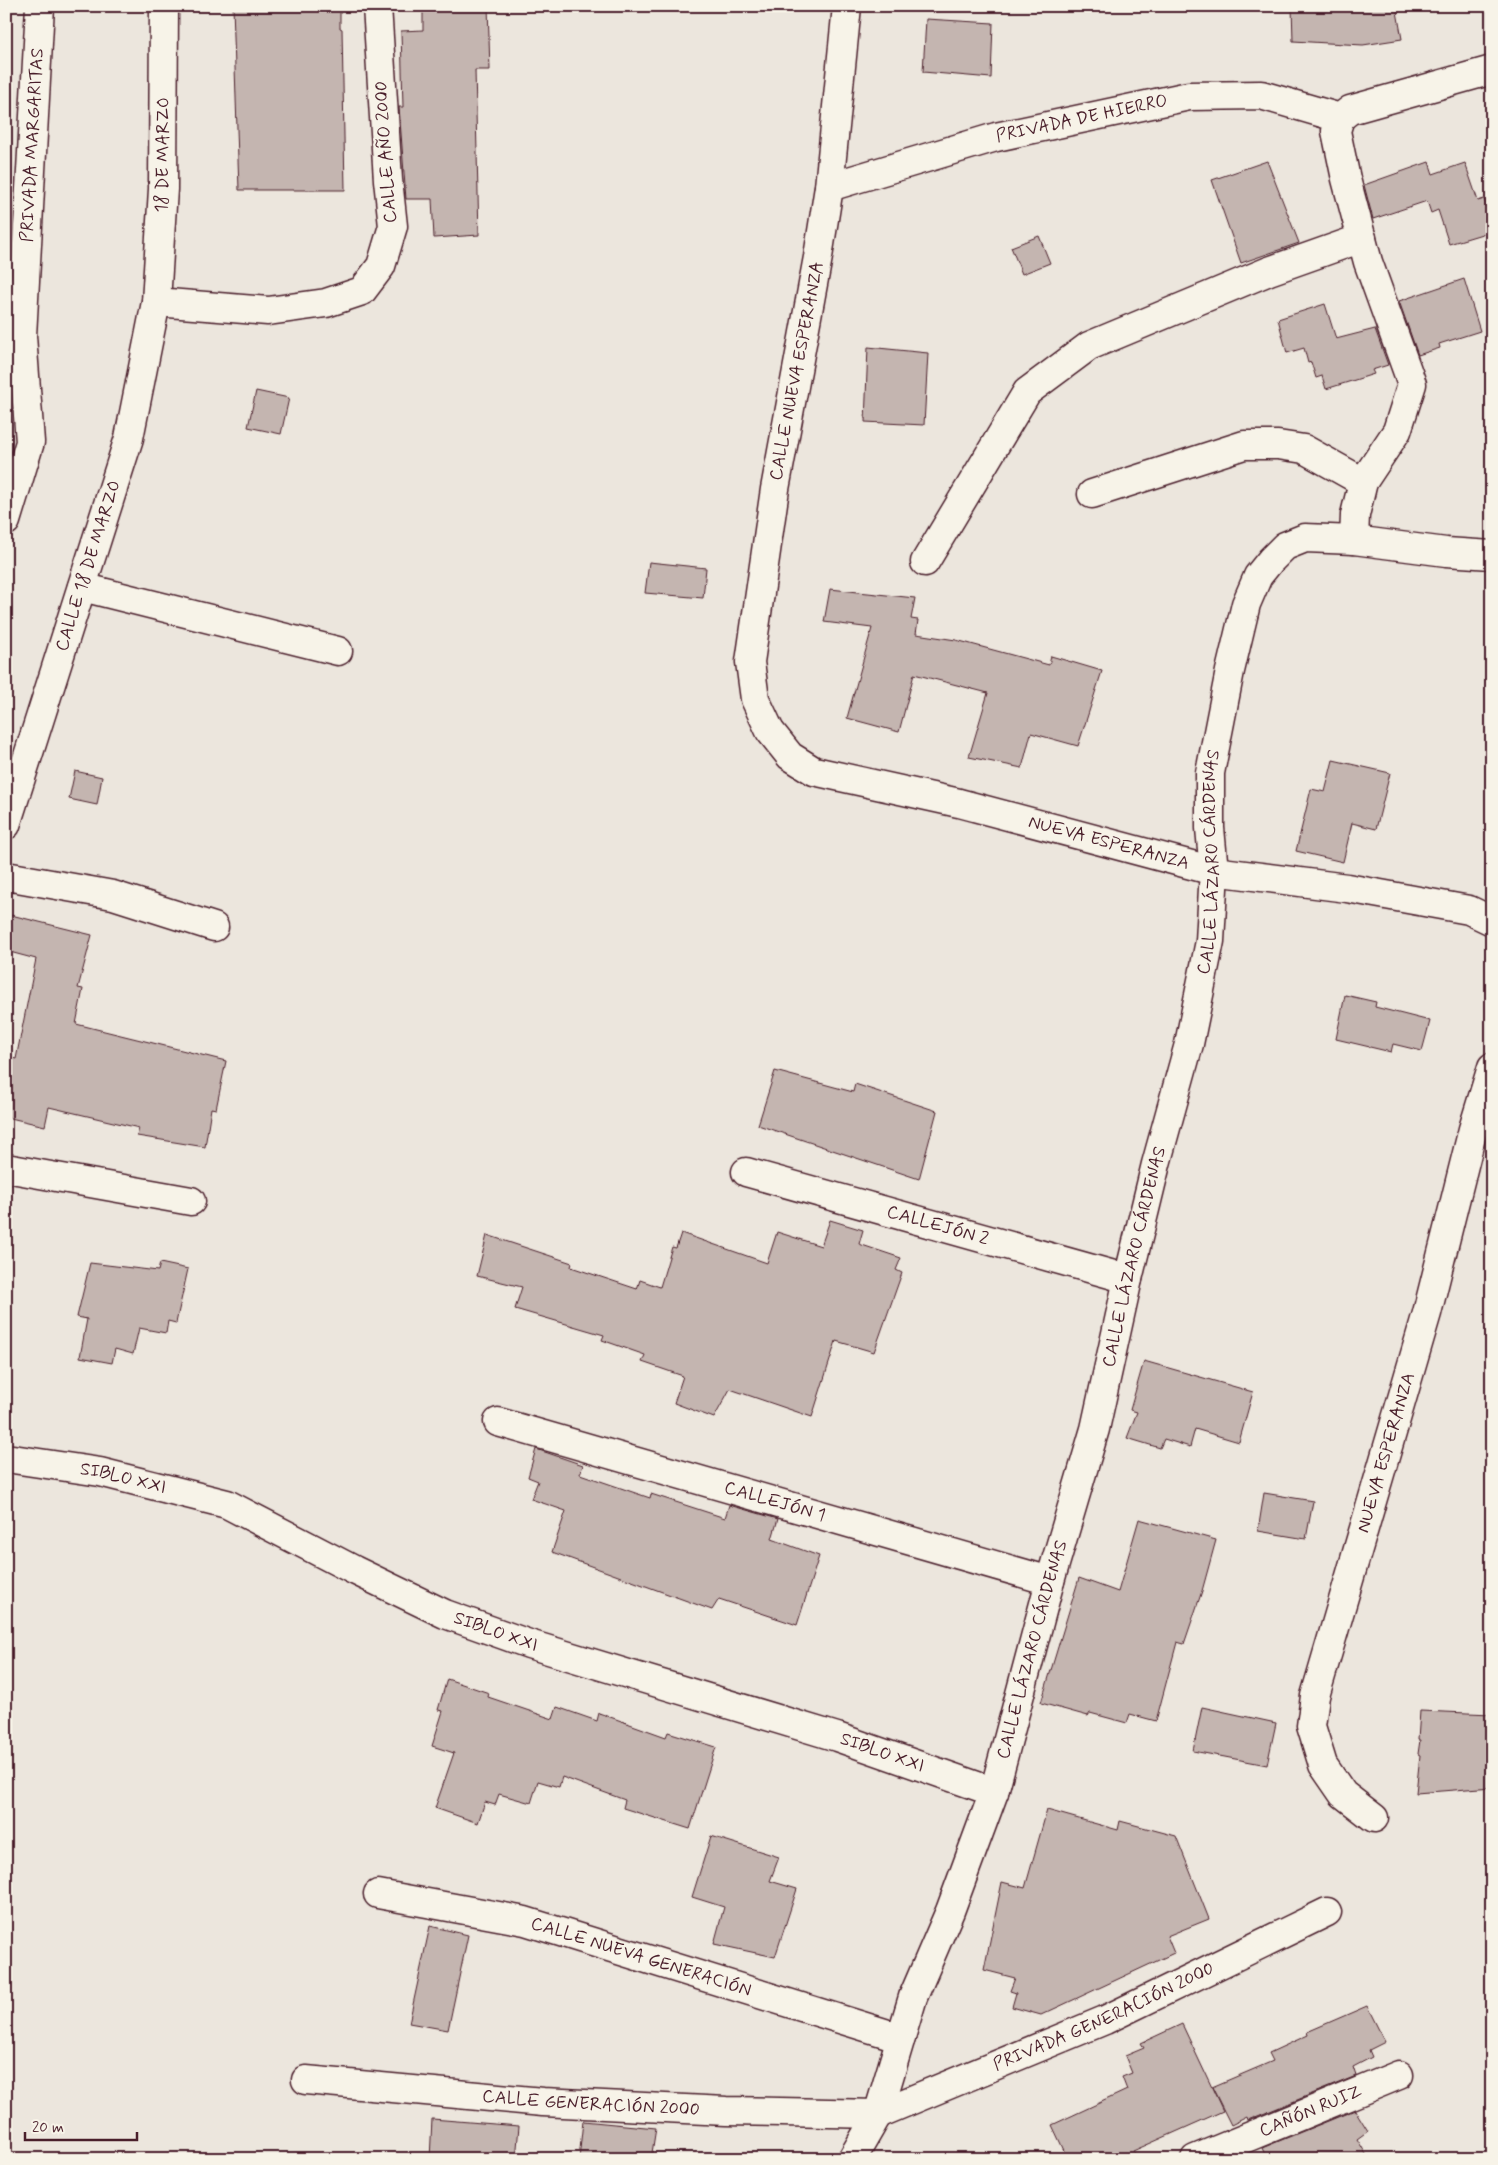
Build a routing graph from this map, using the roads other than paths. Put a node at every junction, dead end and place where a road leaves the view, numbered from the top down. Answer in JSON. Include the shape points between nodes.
{"nodes":[{"id":1,"x":40,"y":6,"type":"edge"},
{"id":2,"x":164,"y":6,"type":"edge"},
{"id":3,"x":377,"y":6,"type":"edge"},
{"id":4,"x":847,"y":6,"type":"edge"},
{"id":5,"x":1492,"y":70,"type":"edge"},
{"id":6,"x":1340,"y":118,"type":"junction"},
{"id":7,"x":829,"y":187,"type":"junction"},
{"id":8,"x":1362,"y":238,"type":"junction"},
{"id":9,"x":156,"y":302,"type":"junction"},
{"id":10,"x":1363,"y":482,"type":"junction"},
{"id":11,"x":1092,"y":494,"type":"dead end"},
{"id":12,"x":6,"y":521,"type":"edge"},
{"id":13,"x":1354,"y":540,"type":"junction"},
{"id":14,"x":1492,"y":555,"type":"edge"},
{"id":15,"x":925,"y":562,"type":"dead end"},
{"id":16,"x":82,"y":586,"type":"junction"},
{"id":17,"x":338,"y":651,"type":"dead end"},
{"id":18,"x":770,"y":731,"type":"joint"},
{"id":19,"x":6,"y":825,"type":"edge"},
{"id":20,"x":1214,"y":871,"type":"junction"},
{"id":21,"x":6,"y":876,"type":"edge"},
{"id":22,"x":1492,"y":921,"type":"edge"},
{"id":23,"x":214,"y":927,"type":"dead end"},
{"id":24,"x":1492,"y":1067,"type":"edge"},
{"id":25,"x":6,"y":1168,"type":"edge"},
{"id":26,"x":746,"y":1172,"type":"dead end"},
{"id":27,"x":191,"y":1201,"type":"dead end"},
{"id":28,"x":1128,"y":1280,"type":"junction"},
{"id":29,"x":498,"y":1422,"type":"dead end"},
{"id":30,"x":6,"y":1458,"type":"edge"},
{"id":31,"x":1050,"y":1581,"type":"junction"},
{"id":32,"x":994,"y":1792,"type":"junction"},
{"id":33,"x":1374,"y":1818,"type":"dead end"},
{"id":34,"x":378,"y":1894,"type":"dead end"},
{"id":35,"x":1327,"y":1912,"type":"dead end"},
{"id":36,"x":901,"y":2038,"type":"junction"},
{"id":37,"x":1399,"y":2075,"type":"dead end"},
{"id":38,"x":306,"y":2080,"type":"dead end"},
{"id":39,"x":878,"y":2114,"type":"junction"},
{"id":40,"x":852,"y":2159,"type":"edge"},
{"id":41,"x":1195,"y":2159,"type":"edge"}],
"edges":[{"from":1,"to":12,"type":"street","name":"PRIVADA MARGARITAS","via":[[22,336],[30,442]]},
{"from":2,"to":9,"type":"street","name":"18 DE MARZO","via":[[163,189]]},
{"from":3,"to":9,"type":"street","name":"CALLE AÑO 2000","via":[[393,226],[381,266],[362,291],[326,304],[268,311]]},
{"from":4,"to":7,"type":"street","name":"CALLE NUEVA ESPERANZA"},
{"from":5,"to":6,"type":"street","via":[[1350,110]]},
{"from":6,"to":7,"type":"street","name":"PRIVADA DE HIERRO","via":[[1261,95],[1189,96],[996,137]]},
{"from":6,"to":8,"type":"street","via":[[1336,131]]},
{"from":7,"to":18,"type":"street","name":"CALLE NUEVA ESPERANZA","via":[[775,489],[750,662],[755,699]]},
{"from":8,"to":10,"type":"street","via":[[1412,384],[1397,431]]},
{"from":8,"to":15,"type":"street","via":[[1269,271],[1089,346],[1027,392]]},
{"from":9,"to":16,"type":"street","name":"CALLE 18 DE MARZO","via":[[129,438]]},
{"from":10,"to":11,"type":"street","via":[[1304,449],[1244,445]]},
{"from":10,"to":13,"type":"street","via":[[1354,515]]},
{"from":13,"to":14,"type":"street","name":"CALLE LÁZARO CÁRDENAS"},
{"from":13,"to":20,"type":"street","name":"CALLE LÁZARO CÁRDENAS","via":[[1306,538],[1285,546],[1258,576],[1246,604],[1210,773]]},
{"from":16,"to":17,"type":"street"},
{"from":16,"to":19,"type":"street","name":"CALLE 18 DE MARZO"},
{"from":18,"to":20,"type":"street","name":"NUEVA ESPERANZA","via":[[790,756],[814,771],[959,803]]},
{"from":20,"to":22,"type":"street","name":"NUEVA ESPERANZA","via":[[1403,898],[1468,910]]},
{"from":20,"to":28,"type":"street","name":"CALLE LÁZARO CÁRDENAS","via":[[1210,942],[1189,1044]]},
{"from":21,"to":23,"type":"street","via":[[113,895]]},
{"from":24,"to":33,"type":"street","name":"NUEVA ESPERANZA","via":[[1473,1129],[1427,1313],[1314,1696],[1311,1726],[1323,1765],[1343,1794]]},
{"from":25,"to":27,"type":"street"},
{"from":26,"to":28,"type":"street","name":"CALLEJÓN 2"},
{"from":28,"to":31,"type":"street","name":"CALLE LÁZARO CÁRDENAS","via":[[1095,1428]]},
{"from":29,"to":31,"type":"street","name":"CALLEJÓN 1"},
{"from":30,"to":32,"type":"street","name":"SIBLO XXI","via":[[100,1472],[227,1504],[445,1614],[528,1644],[837,1737]]},
{"from":31,"to":32,"type":"street","name":"CALLE LÁZARO CÁRDENAS"},
{"from":32,"to":36,"type":"street","name":"CALLE LÁZARO CÁRDENAS","via":[[950,1912],[913,1997]]},
{"from":34,"to":36,"type":"street","name":"CALLE NUEVA GENERACIÓN","via":[[525,1921]]},
{"from":35,"to":39,"type":"street","name":"PRIVADA GENERACIÓN 2000","via":[[1105,2020]]},
{"from":36,"to":39,"type":"street","name":"CALLE LÁZARO CÁRDENAS"},
{"from":37,"to":41,"type":"street","name":"CAÑÓN RUIZ"},
{"from":38,"to":39,"type":"street","name":"CALLE GENERACIÓN 2000","via":[[543,2102]]},
{"from":39,"to":40,"type":"street","name":"CALLE LÁZARO CÁRDENAS"}]}
